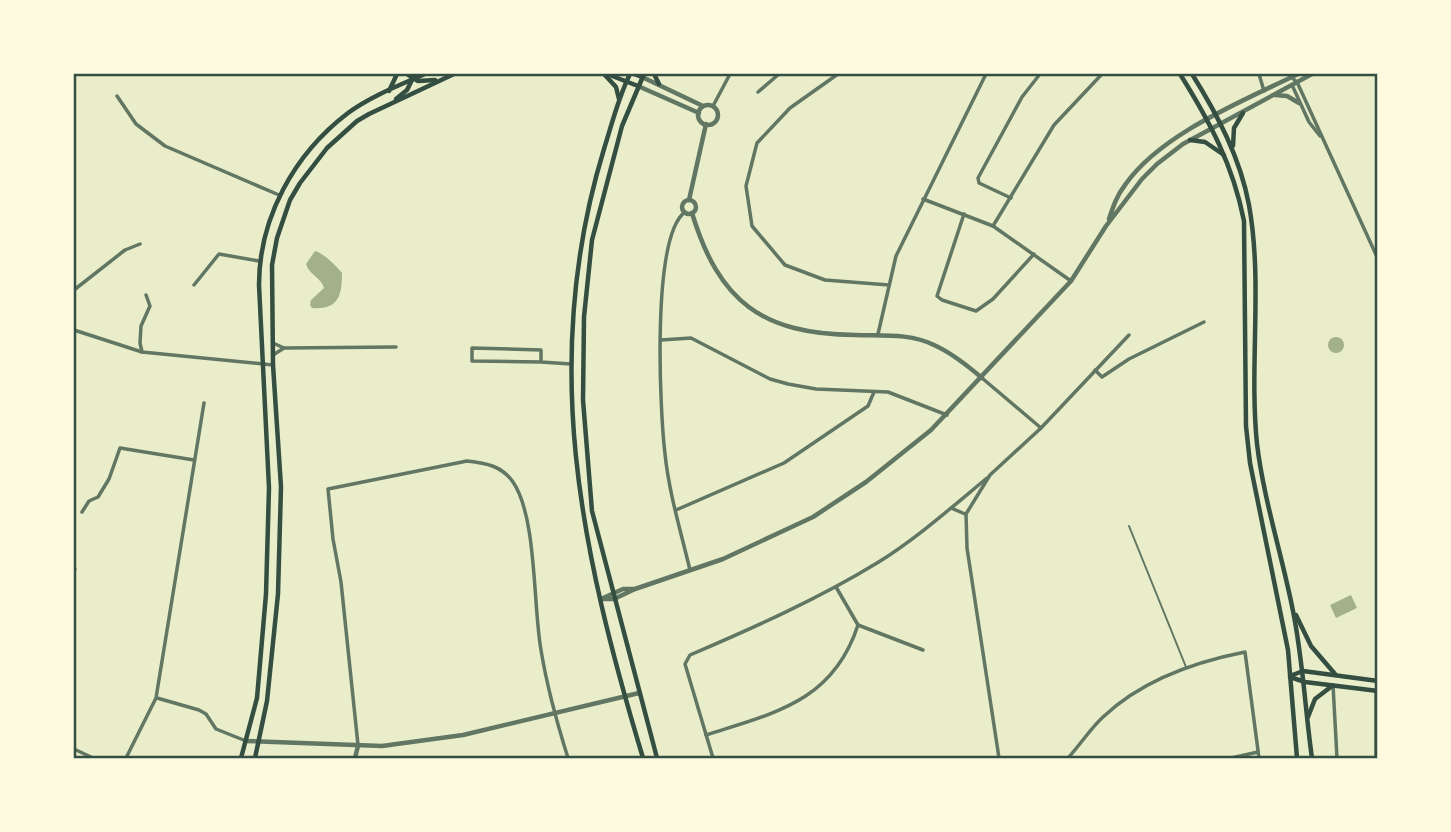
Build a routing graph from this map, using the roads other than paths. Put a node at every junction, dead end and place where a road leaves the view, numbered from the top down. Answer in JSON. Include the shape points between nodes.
{"nodes":[{"id":1,"x":397,"y":74,"type":"edge"},
{"id":2,"x":408,"y":74,"type":"edge"},
{"id":3,"x":425,"y":74,"type":"edge"},
{"id":4,"x":454,"y":74,"type":"edge"},
{"id":5,"x":605,"y":74,"type":"edge"},
{"id":6,"x":632,"y":74,"type":"edge"},
{"id":7,"x":654,"y":74,"type":"edge"},
{"id":8,"x":728,"y":74,"type":"edge"},
{"id":9,"x":779,"y":74,"type":"edge"},
{"id":10,"x":838,"y":74,"type":"edge"},
{"id":11,"x":986,"y":74,"type":"edge"},
{"id":12,"x":1040,"y":74,"type":"edge"},
{"id":13,"x":1102,"y":74,"type":"edge"},
{"id":14,"x":1181,"y":74,"type":"edge"},
{"id":15,"x":1192,"y":74,"type":"edge"},
{"id":16,"x":1259,"y":74,"type":"edge"},
{"id":17,"x":1298,"y":74,"type":"edge"},
{"id":18,"x":1312,"y":74,"type":"edge"},
{"id":19,"x":643,"y":75,"type":"edge"},
{"id":20,"x":414,"y":76,"type":"edge"},
{"id":21,"x":1292,"y":77,"type":"junction"},
{"id":22,"x":443,"y":79,"type":"junction"},
{"id":23,"x":626,"y":81,"type":"junction"},
{"id":24,"x":1297,"y":82,"type":"junction"},
{"id":25,"x":659,"y":84,"type":"junction"},
{"id":26,"x":1291,"y":85,"type":"junction"},
{"id":27,"x":638,"y":86,"type":"junction"},
{"id":28,"x":1264,"y":90,"type":"junction"},
{"id":29,"x":388,"y":91,"type":"junction"},
{"id":30,"x":758,"y":92,"type":"dead end"},
{"id":31,"x":1275,"y":94,"type":"junction"},
{"id":32,"x":117,"y":96,"type":"dead end"},
{"id":33,"x":619,"y":100,"type":"junction"},
{"id":34,"x":1299,"y":103,"type":"junction"},
{"id":35,"x":703,"y":106,"type":"junction"},
{"id":36,"x":713,"y":106,"type":"junction"},
{"id":37,"x":383,"y":107,"type":"junction"},
{"id":38,"x":699,"y":113,"type":"junction"},
{"id":39,"x":1243,"y":113,"type":"junction"},
{"id":40,"x":1217,"y":115,"type":"junction"},
{"id":41,"x":1208,"y":120,"type":"junction"},
{"id":42,"x":706,"y":124,"type":"junction"},
{"id":43,"x":1221,"y":124,"type":"junction"},
{"id":44,"x":1213,"y":128,"type":"junction"},
{"id":45,"x":1322,"y":137,"type":"junction"},
{"id":46,"x":1190,"y":140,"type":"junction"},
{"id":47,"x":1226,"y":156,"type":"junction"},
{"id":48,"x":1236,"y":158,"type":"junction"},
{"id":49,"x":279,"y":195,"type":"junction"},
{"id":50,"x":1012,"y":198,"type":"junction"},
{"id":51,"x":923,"y":199,"type":"junction"},
{"id":52,"x":689,"y":200,"type":"junction"},
{"id":53,"x":685,"y":212,"type":"junction"},
{"id":54,"x":692,"y":213,"type":"junction"},
{"id":55,"x":964,"y":214,"type":"junction"},
{"id":56,"x":993,"y":226,"type":"junction"},
{"id":57,"x":1106,"y":226,"type":"junction"},
{"id":58,"x":140,"y":244,"type":"dead end"},
{"id":59,"x":1034,"y":254,"type":"junction"},
{"id":60,"x":1377,"y":259,"type":"edge"},
{"id":61,"x":259,"y":261,"type":"junction"},
{"id":62,"x":1071,"y":281,"type":"junction"},
{"id":63,"x":194,"y":285,"type":"dead end"},
{"id":64,"x":889,"y":285,"type":"junction"},
{"id":65,"x":74,"y":290,"type":"edge"},
{"id":66,"x":146,"y":295,"type":"dead end"},
{"id":67,"x":1204,"y":322,"type":"dead end"},
{"id":68,"x":74,"y":330,"type":"edge"},
{"id":69,"x":878,"y":334,"type":"junction"},
{"id":70,"x":1129,"y":335,"type":"dead end"},
{"id":71,"x":661,"y":340,"type":"junction"},
{"id":72,"x":273,"y":343,"type":"junction"},
{"id":73,"x":396,"y":347,"type":"dead end"},
{"id":74,"x":284,"y":348,"type":"junction"},
{"id":75,"x":142,"y":352,"type":"junction"},
{"id":76,"x":273,"y":355,"type":"junction"},
{"id":77,"x":541,"y":362,"type":"junction"},
{"id":78,"x":571,"y":364,"type":"junction"},
{"id":79,"x":273,"y":365,"type":"junction"},
{"id":80,"x":262,"y":366,"type":"junction"},
{"id":81,"x":1095,"y":370,"type":"junction"},
{"id":82,"x":982,"y":378,"type":"junction"},
{"id":83,"x":874,"y":392,"type":"junction"},
{"id":84,"x":204,"y":403,"type":"dead end"},
{"id":85,"x":947,"y":415,"type":"junction"},
{"id":86,"x":1041,"y":428,"type":"junction"},
{"id":87,"x":194,"y":460,"type":"junction"},
{"id":88,"x":990,"y":475,"type":"junction"},
{"id":89,"x":958,"y":502,"type":"junction"},
{"id":90,"x":970,"y":507,"type":"junction"},
{"id":91,"x":951,"y":508,"type":"junction"},
{"id":92,"x":676,"y":510,"type":"junction"},
{"id":93,"x":82,"y":512,"type":"dead end"},
{"id":94,"x":966,"y":514,"type":"junction"},
{"id":95,"x":1129,"y":526,"type":"dead end"},
{"id":96,"x":690,"y":570,"type":"junction"},
{"id":97,"x":836,"y":587,"type":"junction"},
{"id":98,"x":635,"y":589,"type":"junction"},
{"id":99,"x":612,"y":593,"type":"junction"},
{"id":100,"x":601,"y":599,"type":"junction"},
{"id":101,"x":614,"y":599,"type":"junction"},
{"id":102,"x":1292,"y":607,"type":"junction"},
{"id":103,"x":858,"y":625,"type":"junction"},
{"id":104,"x":923,"y":650,"type":"dead end"},
{"id":105,"x":1186,"y":668,"type":"junction"},
{"id":106,"x":1303,"y":671,"type":"junction"},
{"id":107,"x":1335,"y":675,"type":"junction"},
{"id":108,"x":1290,"y":676,"type":"junction"},
{"id":109,"x":1377,"y":681,"type":"edge"},
{"id":110,"x":1305,"y":682,"type":"junction"},
{"id":111,"x":1333,"y":685,"type":"junction"},
{"id":112,"x":1377,"y":691,"type":"edge"},
{"id":113,"x":639,"y":694,"type":"junction"},
{"id":114,"x":625,"y":697,"type":"junction"},
{"id":115,"x":156,"y":698,"type":"junction"},
{"id":116,"x":555,"y":714,"type":"junction"},
{"id":117,"x":1307,"y":721,"type":"junction"},
{"id":118,"x":705,"y":735,"type":"junction"},
{"id":119,"x":246,"y":741,"type":"junction"},
{"id":120,"x":260,"y":743,"type":"junction"},
{"id":121,"x":358,"y":746,"type":"junction"},
{"id":122,"x":74,"y":748,"type":"edge"},
{"id":123,"x":1258,"y":752,"type":"junction"},
{"id":124,"x":93,"y":758,"type":"edge"},
{"id":125,"x":126,"y":758,"type":"edge"},
{"id":126,"x":242,"y":758,"type":"edge"},
{"id":127,"x":255,"y":758,"type":"edge"},
{"id":128,"x":355,"y":758,"type":"edge"},
{"id":129,"x":568,"y":758,"type":"edge"},
{"id":130,"x":643,"y":758,"type":"edge"},
{"id":131,"x":657,"y":758,"type":"edge"},
{"id":132,"x":713,"y":758,"type":"edge"},
{"id":133,"x":999,"y":758,"type":"edge"},
{"id":134,"x":1068,"y":758,"type":"edge"},
{"id":135,"x":1231,"y":758,"type":"edge"},
{"id":136,"x":1259,"y":758,"type":"edge"},
{"id":137,"x":1297,"y":758,"type":"edge"},
{"id":138,"x":1312,"y":758,"type":"edge"},
{"id":139,"x":1337,"y":758,"type":"edge"},
{"id":140,"x":1376,"y":758,"type":"edge"}],
"edges":[{"from":1,"to":29,"type":"main road"},
{"from":2,"to":20,"type":"main road"},
{"from":3,"to":20,"type":"main road"},
{"from":4,"to":22,"type":"main road"},
{"from":5,"to":23,"type":"main road"},
{"from":5,"to":33,"type":"main road"},
{"from":6,"to":19,"type":"main road"},
{"from":6,"to":23,"type":"main road"},
{"from":7,"to":25,"type":"main road"},
{"from":8,"to":36,"type":"street"},
{"from":9,"to":30,"type":"street"},
{"from":10,"to":64,"type":"street","via":[[790,108],[757,143],[746,186],[752,226],[785,265],[825,281]]},
{"from":11,"to":51,"type":"street"},
{"from":12,"to":50,"type":"street","via":[[1022,97],[978,178],[979,183]]},
{"from":13,"to":50,"type":"street","via":[[1054,125]]},
{"from":14,"to":41,"type":"main road"},
{"from":15,"to":40,"type":"main road"},
{"from":16,"to":28,"type":"street"},
{"from":17,"to":21,"type":"street"},
{"from":18,"to":24,"type":"street"},
{"from":19,"to":25,"type":"street"},
{"from":19,"to":27,"type":"main road"},
{"from":20,"to":22,"type":"main road","via":[[421,81]]},
{"from":20,"to":29,"type":"main road"},
{"from":20,"to":37,"type":"main road","via":[[404,93]]},
{"from":21,"to":24,"type":"street"},
{"from":21,"to":26,"type":"street"},
{"from":21,"to":28,"type":"street"},
{"from":22,"to":37,"type":"main road"},
{"from":23,"to":27,"type":"main road"},
{"from":23,"to":33,"type":"main road"},
{"from":24,"to":26,"type":"street"},
{"from":24,"to":45,"type":"street"},
{"from":25,"to":35,"type":"street"},
{"from":26,"to":31,"type":"street"},
{"from":26,"to":34,"type":"street"},
{"from":27,"to":38,"type":"street"},
{"from":27,"to":99,"type":"main road","via":[[600,204],[584,317],[586,458],[592,511]]},
{"from":28,"to":40,"type":"street"},
{"from":29,"to":49,"type":"main road","via":[[328,131]]},
{"from":31,"to":34,"type":"street"},
{"from":31,"to":39,"type":"street"},
{"from":32,"to":49,"type":"street","via":[[136,124],[165,146]]},
{"from":33,"to":78,"type":"main road","via":[[581,239]]},
{"from":34,"to":45,"type":"street"},
{"from":35,"to":36,"type":"street"},
{"from":35,"to":38,"type":"street"},
{"from":36,"to":42,"type":"street","via":[[718,117]]},
{"from":37,"to":72,"type":"main road","via":[[357,121],[327,148],[290,200],[272,265]]},
{"from":38,"to":42,"type":"street","via":[[699,120]]},
{"from":39,"to":43,"type":"street"},
{"from":39,"to":48,"type":"main road","via":[[1233,132]]},
{"from":40,"to":41,"type":"street"},
{"from":40,"to":43,"type":"main road"},
{"from":41,"to":44,"type":"main road"},
{"from":41,"to":57,"type":"street","via":[[1165,145],[1135,173],[1119,193]]},
{"from":42,"to":52,"type":"street"},
{"from":43,"to":44,"type":"street"},
{"from":43,"to":48,"type":"main road"},
{"from":44,"to":46,"type":"street"},
{"from":44,"to":47,"type":"main road"},
{"from":45,"to":60,"type":"street"},
{"from":46,"to":47,"type":"main road","via":[[1205,142]]},
{"from":46,"to":57,"type":"street","via":[[1142,179]]},
{"from":47,"to":108,"type":"main road","via":[[1244,221],[1245,405],[1250,463],[1284,621]]},
{"from":48,"to":102,"type":"main road","via":[[1252,223],[1257,443]]},
{"from":49,"to":61,"type":"main road"},
{"from":50,"to":56,"type":"street"},
{"from":51,"to":55,"type":"street"},
{"from":51,"to":64,"type":"street","via":[[896,257]]},
{"from":52,"to":53,"type":"street","via":[[683,204]]},
{"from":52,"to":54,"type":"street","via":[[696,204]]},
{"from":53,"to":54,"type":"street"},
{"from":53,"to":71,"type":"street","via":[[678,217],[669,249],[660,307]]},
{"from":54,"to":69,"type":"street","via":[[711,263],[743,304],[771,321],[812,332]]},
{"from":55,"to":56,"type":"street"},
{"from":55,"to":59,"type":"street","via":[[937,296],[942,300],[976,311]]},
{"from":56,"to":59,"type":"street"},
{"from":57,"to":62,"type":"street"},
{"from":58,"to":65,"type":"street","via":[[125,250]]},
{"from":59,"to":62,"type":"street"},
{"from":61,"to":63,"type":"street","via":[[219,254]]},
{"from":61,"to":80,"type":"main road"},
{"from":62,"to":82,"type":"street"},
{"from":64,"to":69,"type":"street"},
{"from":66,"to":75,"type":"street","via":[[150,306],[141,326]]},
{"from":67,"to":81,"type":"street","via":[[1102,377]]},
{"from":68,"to":75,"type":"street"},
{"from":69,"to":82,"type":"street","via":[[933,344]]},
{"from":70,"to":81,"type":"street"},
{"from":71,"to":83,"type":"street","via":[[691,338],[788,384]]},
{"from":71,"to":92,"type":"street","via":[[665,455]]},
{"from":72,"to":74,"type":"street"},
{"from":72,"to":76,"type":"main road"},
{"from":73,"to":74,"type":"street"},
{"from":74,"to":76,"type":"street"},
{"from":75,"to":80,"type":"street"},
{"from":76,"to":79,"type":"main road"},
{"from":77,"to":77,"type":"street","via":[[541,350],[472,348],[472,362]]},
{"from":77,"to":78,"type":"street"},
{"from":78,"to":100,"type":"main road","via":[[577,473]]},
{"from":79,"to":80,"type":"street"},
{"from":79,"to":120,"type":"main road","via":[[281,487],[278,594]]},
{"from":80,"to":119,"type":"main road","via":[[269,488],[266,594],[257,698]]},
{"from":81,"to":86,"type":"street"},
{"from":82,"to":85,"type":"street"},
{"from":82,"to":86,"type":"street"},
{"from":83,"to":85,"type":"street","via":[[888,392]]},
{"from":83,"to":92,"type":"street","via":[[869,406],[783,463]]},
{"from":84,"to":87,"type":"street"},
{"from":85,"to":96,"type":"street","via":[[897,458],[813,517]]},
{"from":86,"to":88,"type":"street"},
{"from":87,"to":93,"type":"street","via":[[120,448],[98,497]]},
{"from":87,"to":115,"type":"street"},
{"from":88,"to":89,"type":"street"},
{"from":88,"to":90,"type":"street"},
{"from":89,"to":90,"type":"street"},
{"from":89,"to":91,"type":"street"},
{"from":90,"to":94,"type":"street"},
{"from":91,"to":94,"type":"street"},
{"from":91,"to":97,"type":"street","via":[[879,562]]},
{"from":92,"to":96,"type":"street"},
{"from":94,"to":133,"type":"street","via":[[967,548]]},
{"from":95,"to":105,"type":"lane"},
{"from":96,"to":98,"type":"street"},
{"from":97,"to":103,"type":"street"},
{"from":97,"to":118,"type":"street","via":[[690,655],[685,664]]},
{"from":98,"to":99,"type":"street"},
{"from":98,"to":101,"type":"street"},
{"from":99,"to":100,"type":"street"},
{"from":99,"to":101,"type":"main road"},
{"from":100,"to":101,"type":"street"},
{"from":100,"to":114,"type":"main road"},
{"from":101,"to":113,"type":"main road"},
{"from":102,"to":106,"type":"main road"},
{"from":102,"to":107,"type":"main road","via":[[1311,646]]},
{"from":103,"to":104,"type":"street"},
{"from":103,"to":118,"type":"street","via":[[833,674],[816,689],[789,707]]},
{"from":105,"to":123,"type":"street","via":[[1245,652]]},
{"from":105,"to":134,"type":"street","via":[[1147,684],[1103,717]]},
{"from":106,"to":107,"type":"main road"},
{"from":106,"to":108,"type":"main road"},
{"from":106,"to":110,"type":"main road"},
{"from":107,"to":109,"type":"main road"},
{"from":108,"to":110,"type":"main road"},
{"from":108,"to":137,"type":"main road"},
{"from":110,"to":111,"type":"main road"},
{"from":110,"to":117,"type":"main road"},
{"from":111,"to":112,"type":"main road"},
{"from":111,"to":117,"type":"main road","via":[[1315,699]]},
{"from":111,"to":139,"type":"street"},
{"from":112,"to":140,"type":"street"},
{"from":113,"to":114,"type":"street"},
{"from":113,"to":131,"type":"main road"},
{"from":114,"to":116,"type":"street"},
{"from":114,"to":130,"type":"main road"},
{"from":115,"to":119,"type":"street","via":[[198,710],[216,729]]},
{"from":115,"to":125,"type":"street"},
{"from":116,"to":121,"type":"street","via":[[463,734]]},
{"from":116,"to":121,"type":"street","via":[[541,649],[521,496],[505,472],[489,463],[467,461],[328,489]]},
{"from":116,"to":129,"type":"street"},
{"from":117,"to":138,"type":"main road"},
{"from":118,"to":132,"type":"street"},
{"from":119,"to":120,"type":"street"},
{"from":119,"to":126,"type":"main road"},
{"from":120,"to":121,"type":"street"},
{"from":120,"to":127,"type":"main road"},
{"from":121,"to":128,"type":"street"},
{"from":122,"to":124,"type":"street"},
{"from":123,"to":135,"type":"street"},
{"from":123,"to":136,"type":"street"}]}
